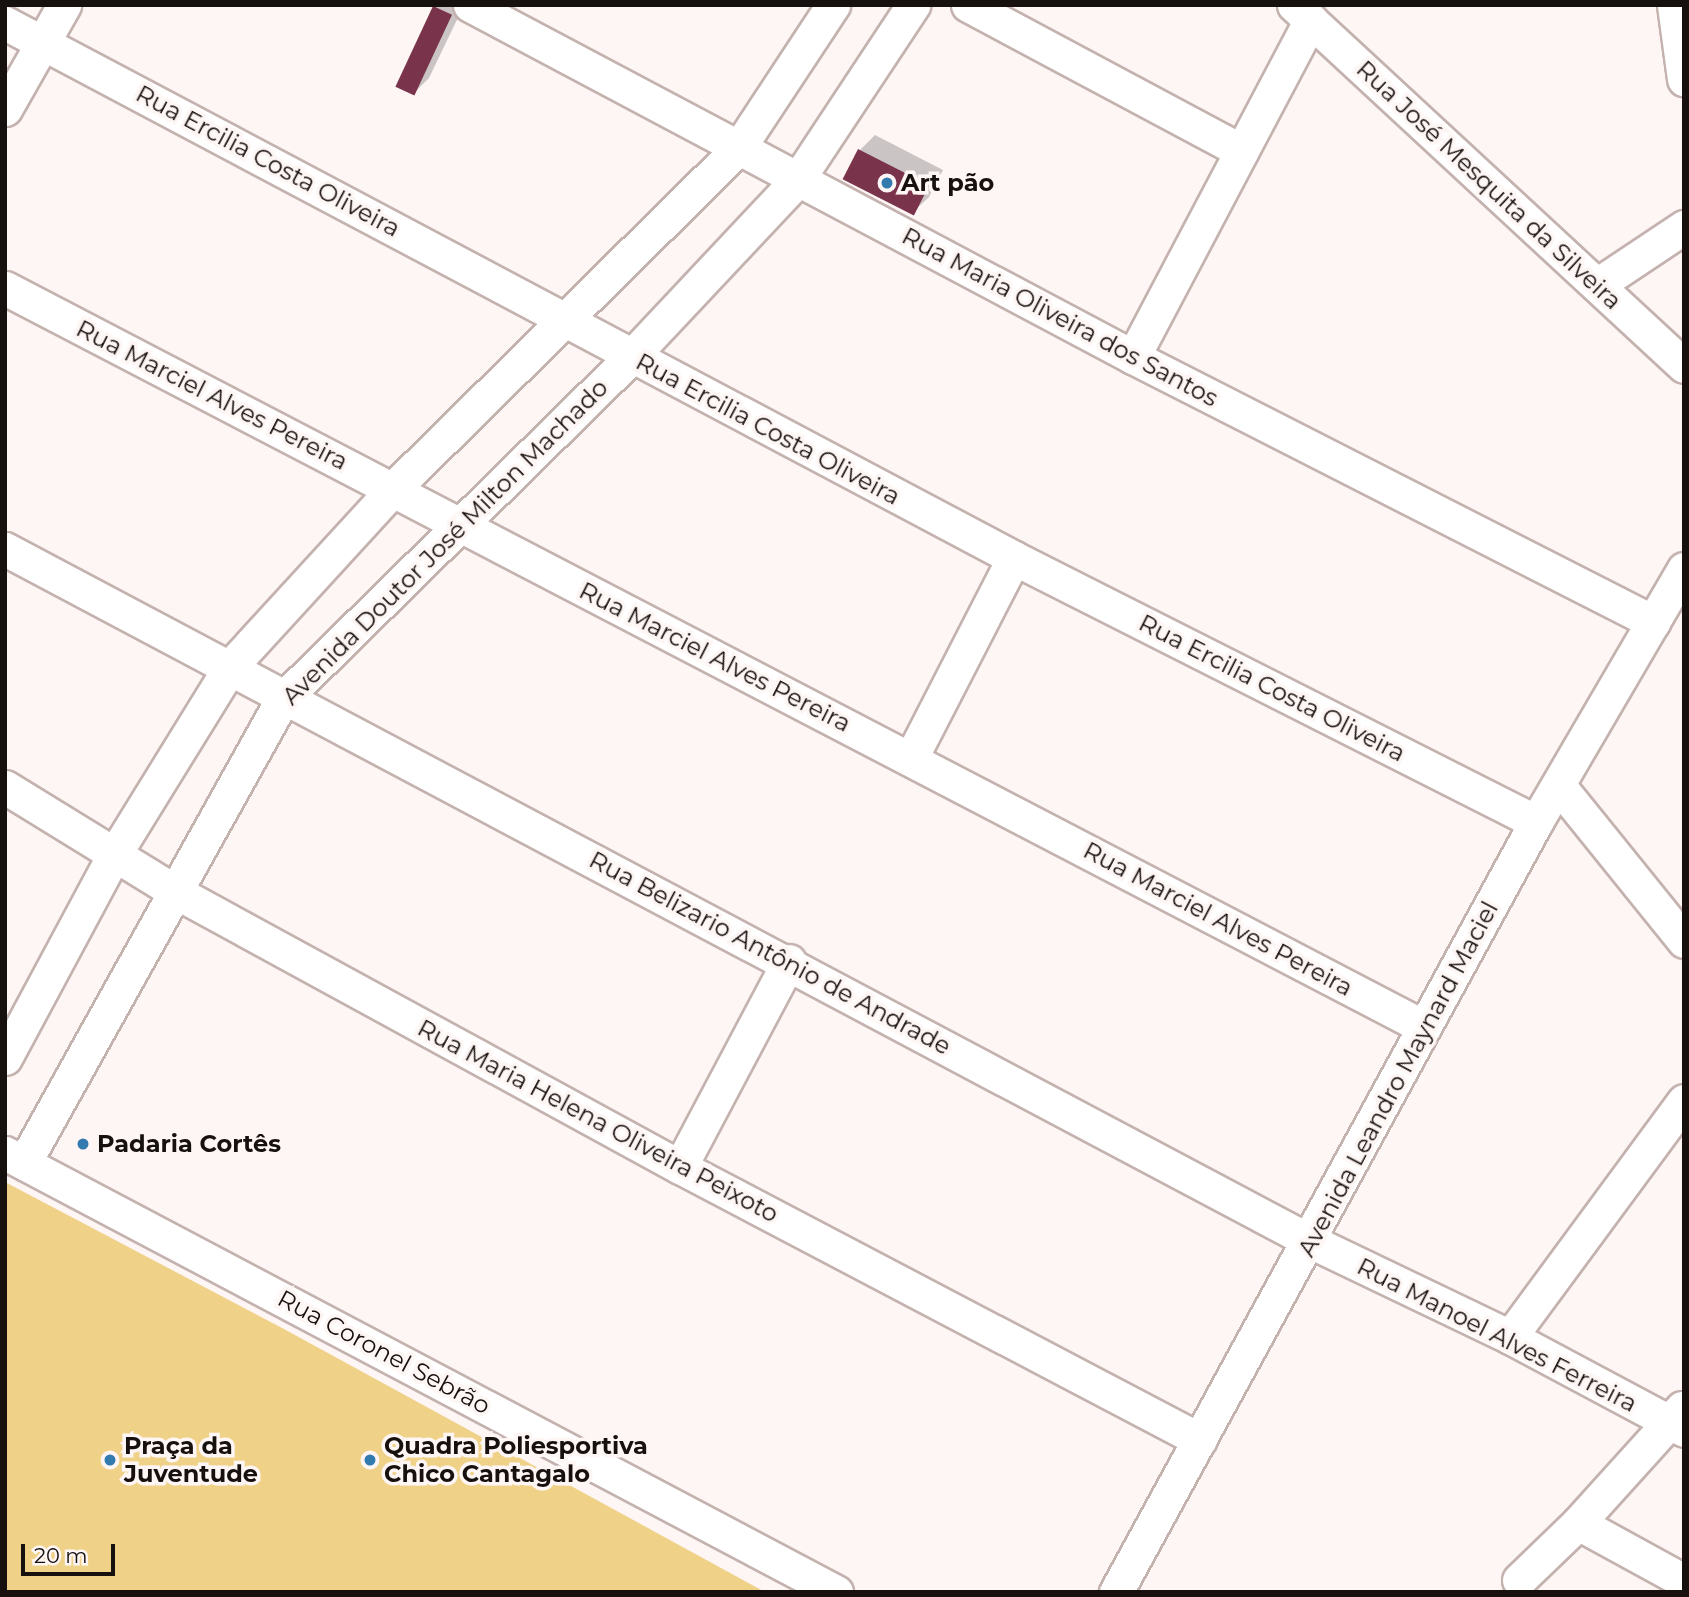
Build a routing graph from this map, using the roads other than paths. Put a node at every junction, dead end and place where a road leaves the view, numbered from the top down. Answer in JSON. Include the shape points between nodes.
{"nodes":[{"id":1,"x":64,"y":5,"type":"edge"},
{"id":2,"x":470,"y":5,"type":"edge"},
{"id":3,"x":833,"y":5,"type":"edge"},
{"id":4,"x":913,"y":5,"type":"edge"},
{"id":5,"x":968,"y":5,"type":"edge"},
{"id":6,"x":1674,"y":5,"type":"edge"},
{"id":7,"x":1303,"y":12,"type":"edge"},
{"id":8,"x":5,"y":23,"type":"edge"},
{"id":9,"x":43,"y":42,"type":"junction"},
{"id":10,"x":1684,"y":79,"type":"edge"},
{"id":11,"x":5,"y":109,"type":"edge"},
{"id":12,"x":738,"y":149,"type":"junction"},
{"id":13,"x":1242,"y":151,"type":"junction"},
{"id":14,"x":798,"y":179,"type":"junction"},
{"id":15,"x":1684,"y":227,"type":"edge"},
{"id":16,"x":1597,"y":285,"type":"junction"},
{"id":17,"x":9,"y":297,"type":"edge"},
{"id":18,"x":564,"y":317,"type":"junction"},
{"id":19,"x":1133,"y":356,"type":"junction"},
{"id":20,"x":631,"y":357,"type":"junction"},
{"id":21,"x":1684,"y":366,"type":"edge"},
{"id":22,"x":393,"y":489,"type":"junction"},
{"id":23,"x":457,"y":526,"type":"junction"},
{"id":24,"x":5,"y":549,"type":"edge"},
{"id":25,"x":1014,"y":558,"type":"junction"},
{"id":26,"x":1684,"y":569,"type":"edge"},
{"id":27,"x":1653,"y":622,"type":"junction"},
{"id":28,"x":230,"y":667,"type":"junction"},
{"id":29,"x":282,"y":700,"type":"junction"},
{"id":30,"x":911,"y":758,"type":"junction"},
{"id":31,"x":1559,"y":786,"type":"junction"},
{"id":32,"x":5,"y":787,"type":"edge"},
{"id":33,"x":1536,"y":822,"type":"junction"},
{"id":34,"x":114,"y":855,"type":"junction"},
{"id":35,"x":176,"y":892,"type":"junction"},
{"id":36,"x":1684,"y":941,"type":"edge"},
{"id":37,"x":789,"y":961,"type":"junction"},
{"id":38,"x":1424,"y":1027,"type":"junction"},
{"id":39,"x":5,"y":1058,"type":"edge"},
{"id":40,"x":1684,"y":1101,"type":"edge"},
{"id":41,"x":15,"y":1158,"type":"edge"},
{"id":42,"x":680,"y":1167,"type":"junction"},
{"id":43,"x":1310,"y":1241,"type":"junction"},
{"id":44,"x":1510,"y":1337,"type":"junction"},
{"id":45,"x":1678,"y":1420,"type":"edge"},
{"id":46,"x":1200,"y":1440,"type":"junction"},
{"id":47,"x":1578,"y":1523,"type":"junction"},
{"id":48,"x":1519,"y":1580,"type":"dead end"},
{"id":49,"x":1684,"y":1581,"type":"edge"},
{"id":50,"x":836,"y":1592,"type":"edge"},
{"id":51,"x":1116,"y":1592,"type":"edge"}],
"edges":[{"from":1,"to":9,"type":"street"},
{"from":2,"to":12,"type":"street","name":"Rua Maria Oliveira dos Santos"},
{"from":3,"to":12,"type":"street"},
{"from":4,"to":14,"type":"street","name":"Avenida Doutor José Milton Machado"},
{"from":5,"to":13,"type":"street"},
{"from":6,"to":10,"type":"street"},
{"from":7,"to":13,"type":"street"},
{"from":7,"to":16,"type":"street","name":"Rua José Mesquita da Silveira"},
{"from":8,"to":9,"type":"street","name":"Rua Ercilia Costa Oliveira"},
{"from":9,"to":11,"type":"street"},
{"from":9,"to":18,"type":"street","name":"Rua Ercilia Costa Oliveira"},
{"from":12,"to":14,"type":"street","name":"Rua Maria Oliveira dos Santos"},
{"from":12,"to":18,"type":"street"},
{"from":13,"to":19,"type":"street"},
{"from":14,"to":19,"type":"street","name":"Rua Maria Oliveira dos Santos"},
{"from":14,"to":20,"type":"street","name":"Avenida Doutor José Milton Machado"},
{"from":15,"to":16,"type":"street"},
{"from":16,"to":21,"type":"street","name":"Rua José Mesquita da Silveira"},
{"from":17,"to":22,"type":"street","name":"Rua Marciel Alves Pereira"},
{"from":18,"to":20,"type":"street","name":"Rua Ercilia Costa Oliveira"},
{"from":18,"to":22,"type":"street"},
{"from":19,"to":27,"type":"street","name":"Rua Maria Oliveira dos Santos"},
{"from":20,"to":23,"type":"street","name":"Avenida Doutor José Milton Machado"},
{"from":20,"to":25,"type":"street","name":"Rua Ercilia Costa Oliveira"},
{"from":22,"to":23,"type":"street","name":"Rua Marciel Alves Pereira"},
{"from":22,"to":28,"type":"street"},
{"from":23,"to":29,"type":"street","name":"Avenida Doutor José Milton Machado"},
{"from":23,"to":30,"type":"street","name":"Rua Marciel Alves Pereira"},
{"from":24,"to":28,"type":"street","name":"Rua Belizario Antônio de Andrade"},
{"from":25,"to":30,"type":"street"},
{"from":25,"to":33,"type":"street","name":"Rua Ercilia Costa Oliveira"},
{"from":26,"to":27,"type":"street","name":"Avenida Leandro Maynard Maciel"},
{"from":27,"to":31,"type":"street","name":"Avenida Leandro Maynard Maciel"},
{"from":28,"to":29,"type":"street","name":"Rua Belizario Antônio de Andrade"},
{"from":28,"to":34,"type":"street"},
{"from":29,"to":35,"type":"street","name":"Avenida Doutor José Milton Machado"},
{"from":29,"to":37,"type":"street","name":"Rua Belizario Antônio de Andrade"},
{"from":30,"to":38,"type":"street","name":"Rua Marciel Alves Pereira"},
{"from":31,"to":33,"type":"street","name":"Avenida Leandro Maynard Maciel"},
{"from":31,"to":36,"type":"street"},
{"from":32,"to":34,"type":"street","name":"Rua Maria Helena Oliveira Peixoto"},
{"from":33,"to":38,"type":"street","name":"Avenida Leandro Maynard Maciel"},
{"from":34,"to":35,"type":"street","name":"Rua Maria Helena Oliveira Peixoto"},
{"from":34,"to":39,"type":"street"},
{"from":35,"to":41,"type":"street","name":"Avenida Doutor José Milton Machado"},
{"from":35,"to":42,"type":"street","name":"Rua Maria Helena Oliveira Peixoto"},
{"from":37,"to":42,"type":"street"},
{"from":37,"to":43,"type":"street","name":"Rua Belizario Antônio de Andrade"},
{"from":38,"to":43,"type":"street","name":"Avenida Leandro Maynard Maciel"},
{"from":40,"to":44,"type":"street"},
{"from":41,"to":50,"type":"street","name":"Rua Coronel Sebrão"},
{"from":42,"to":46,"type":"street","name":"Rua Maria Helena Oliveira Peixoto"},
{"from":43,"to":44,"type":"street","name":"Rua Manoel Alves Ferreira"},
{"from":43,"to":46,"type":"street","name":"Avenida Leandro Maynard Maciel"},
{"from":44,"to":45,"type":"street","name":"Rua Manoel Alves Ferreira"},
{"from":45,"to":47,"type":"street"},
{"from":46,"to":51,"type":"street","name":"Avenida Leandro Maynard Maciel"},
{"from":47,"to":48,"type":"street"},
{"from":47,"to":49,"type":"street"}]}
